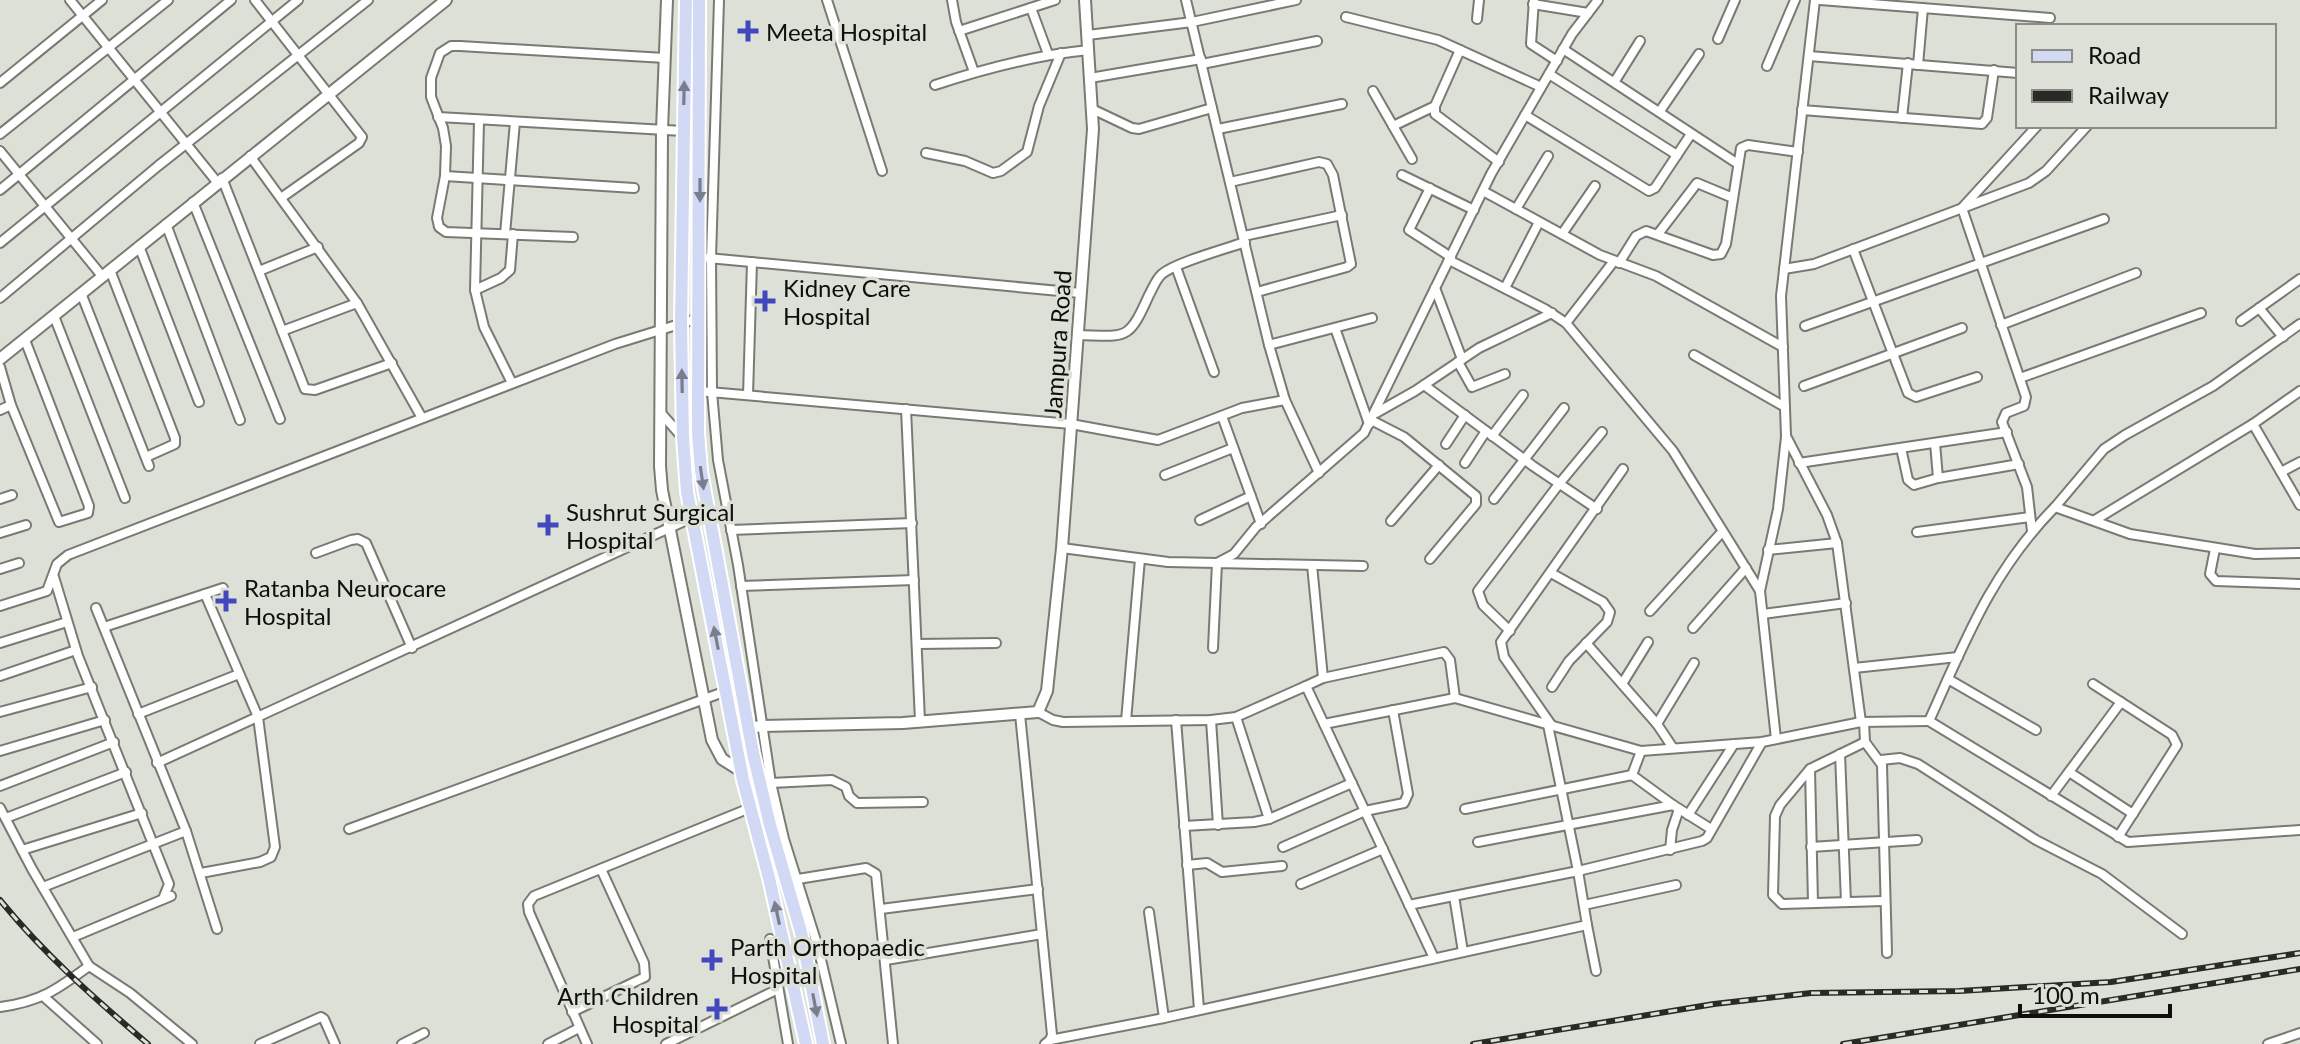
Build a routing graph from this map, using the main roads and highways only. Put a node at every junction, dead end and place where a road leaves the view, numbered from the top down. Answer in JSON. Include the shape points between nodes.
{"nodes":[{"id":1,"x":686,"y":0,"type":"edge"},
{"id":2,"x":699,"y":0,"type":"edge"},
{"id":3,"x":806,"y":1044,"type":"edge"},
{"id":4,"x":823,"y":1044,"type":"edge"}],
"edges":[{"from":3,"to":1,"type":"main road","one_way":true,"via":[[741,771],[691,518],[681,323]]},
{"from":2,"to":4,"type":"main road","one_way":true,"via":[[705,258],[699,318],[701,471],[748,729],[801,932]]}]}
